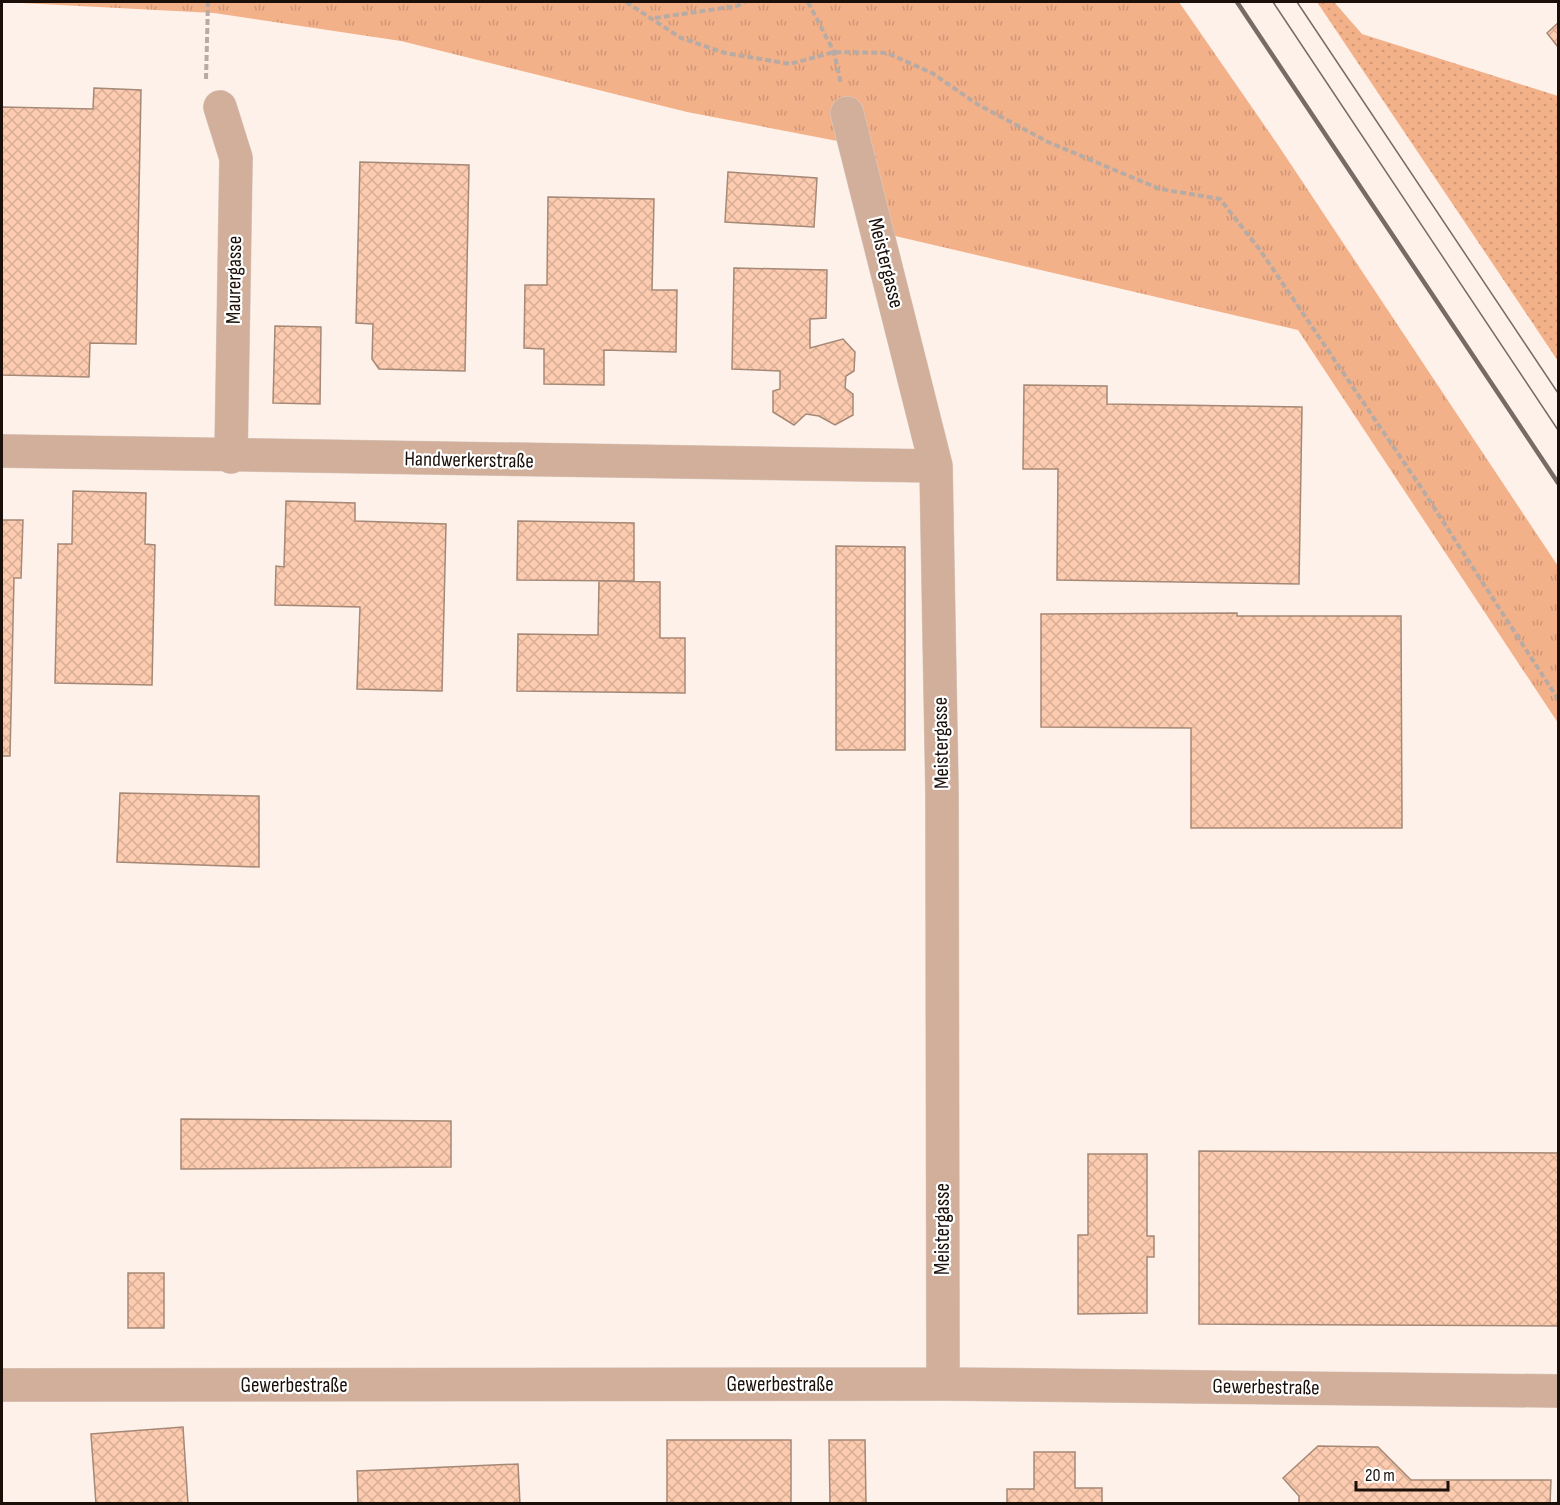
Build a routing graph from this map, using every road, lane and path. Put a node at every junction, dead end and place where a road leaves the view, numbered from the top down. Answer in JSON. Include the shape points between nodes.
{"nodes":[{"id":1,"x":208,"y":2,"type":"edge"},
{"id":2,"x":626,"y":2,"type":"edge"},
{"id":3,"x":745,"y":2,"type":"edge"},
{"id":4,"x":808,"y":2,"type":"edge"},
{"id":5,"x":654,"y":19,"type":"junction"},
{"id":6,"x":834,"y":52,"type":"junction"},
{"id":7,"x":213,"y":94,"type":"joint"},
{"id":8,"x":847,"y":113,"type":"joint"},
{"id":9,"x":2,"y":451,"type":"edge"},
{"id":10,"x":231,"y":457,"type":"junction"},
{"id":11,"x":936,"y":466,"type":"junction"},
{"id":12,"x":1558,"y":699,"type":"edge"},
{"id":13,"x":943,"y":1384,"type":"junction"},
{"id":14,"x":2,"y":1385,"type":"edge"},
{"id":15,"x":1558,"y":1391,"type":"edge"}],
"edges":[{"from":1,"to":7,"type":"path"},
{"from":2,"to":5,"type":"path"},
{"from":3,"to":5,"type":"path"},
{"from":4,"to":6,"type":"path"},
{"from":5,"to":6,"type":"path","via":[[681,38],[725,53],[790,64]]},
{"from":6,"to":8,"type":"path"},
{"from":6,"to":12,"type":"path","via":[[888,52],[932,73],[977,104],[1048,142],[1160,189],[1220,199],[1273,269]]},
{"from":7,"to":10,"type":"street","name":"Maurergasse","via":[[236,158]]},
{"from":8,"to":11,"type":"street","name":"Meistergasse"},
{"from":9,"to":10,"type":"street","name":"Handwerkerstraße"},
{"from":10,"to":11,"type":"street","name":"Handwerkerstraße"},
{"from":11,"to":13,"type":"street","name":"Meistergasse","via":[[942,792]]},
{"from":13,"to":14,"type":"street","name":"Gewerbestraße"},
{"from":13,"to":15,"type":"street","name":"Gewerbestraße"}]}
